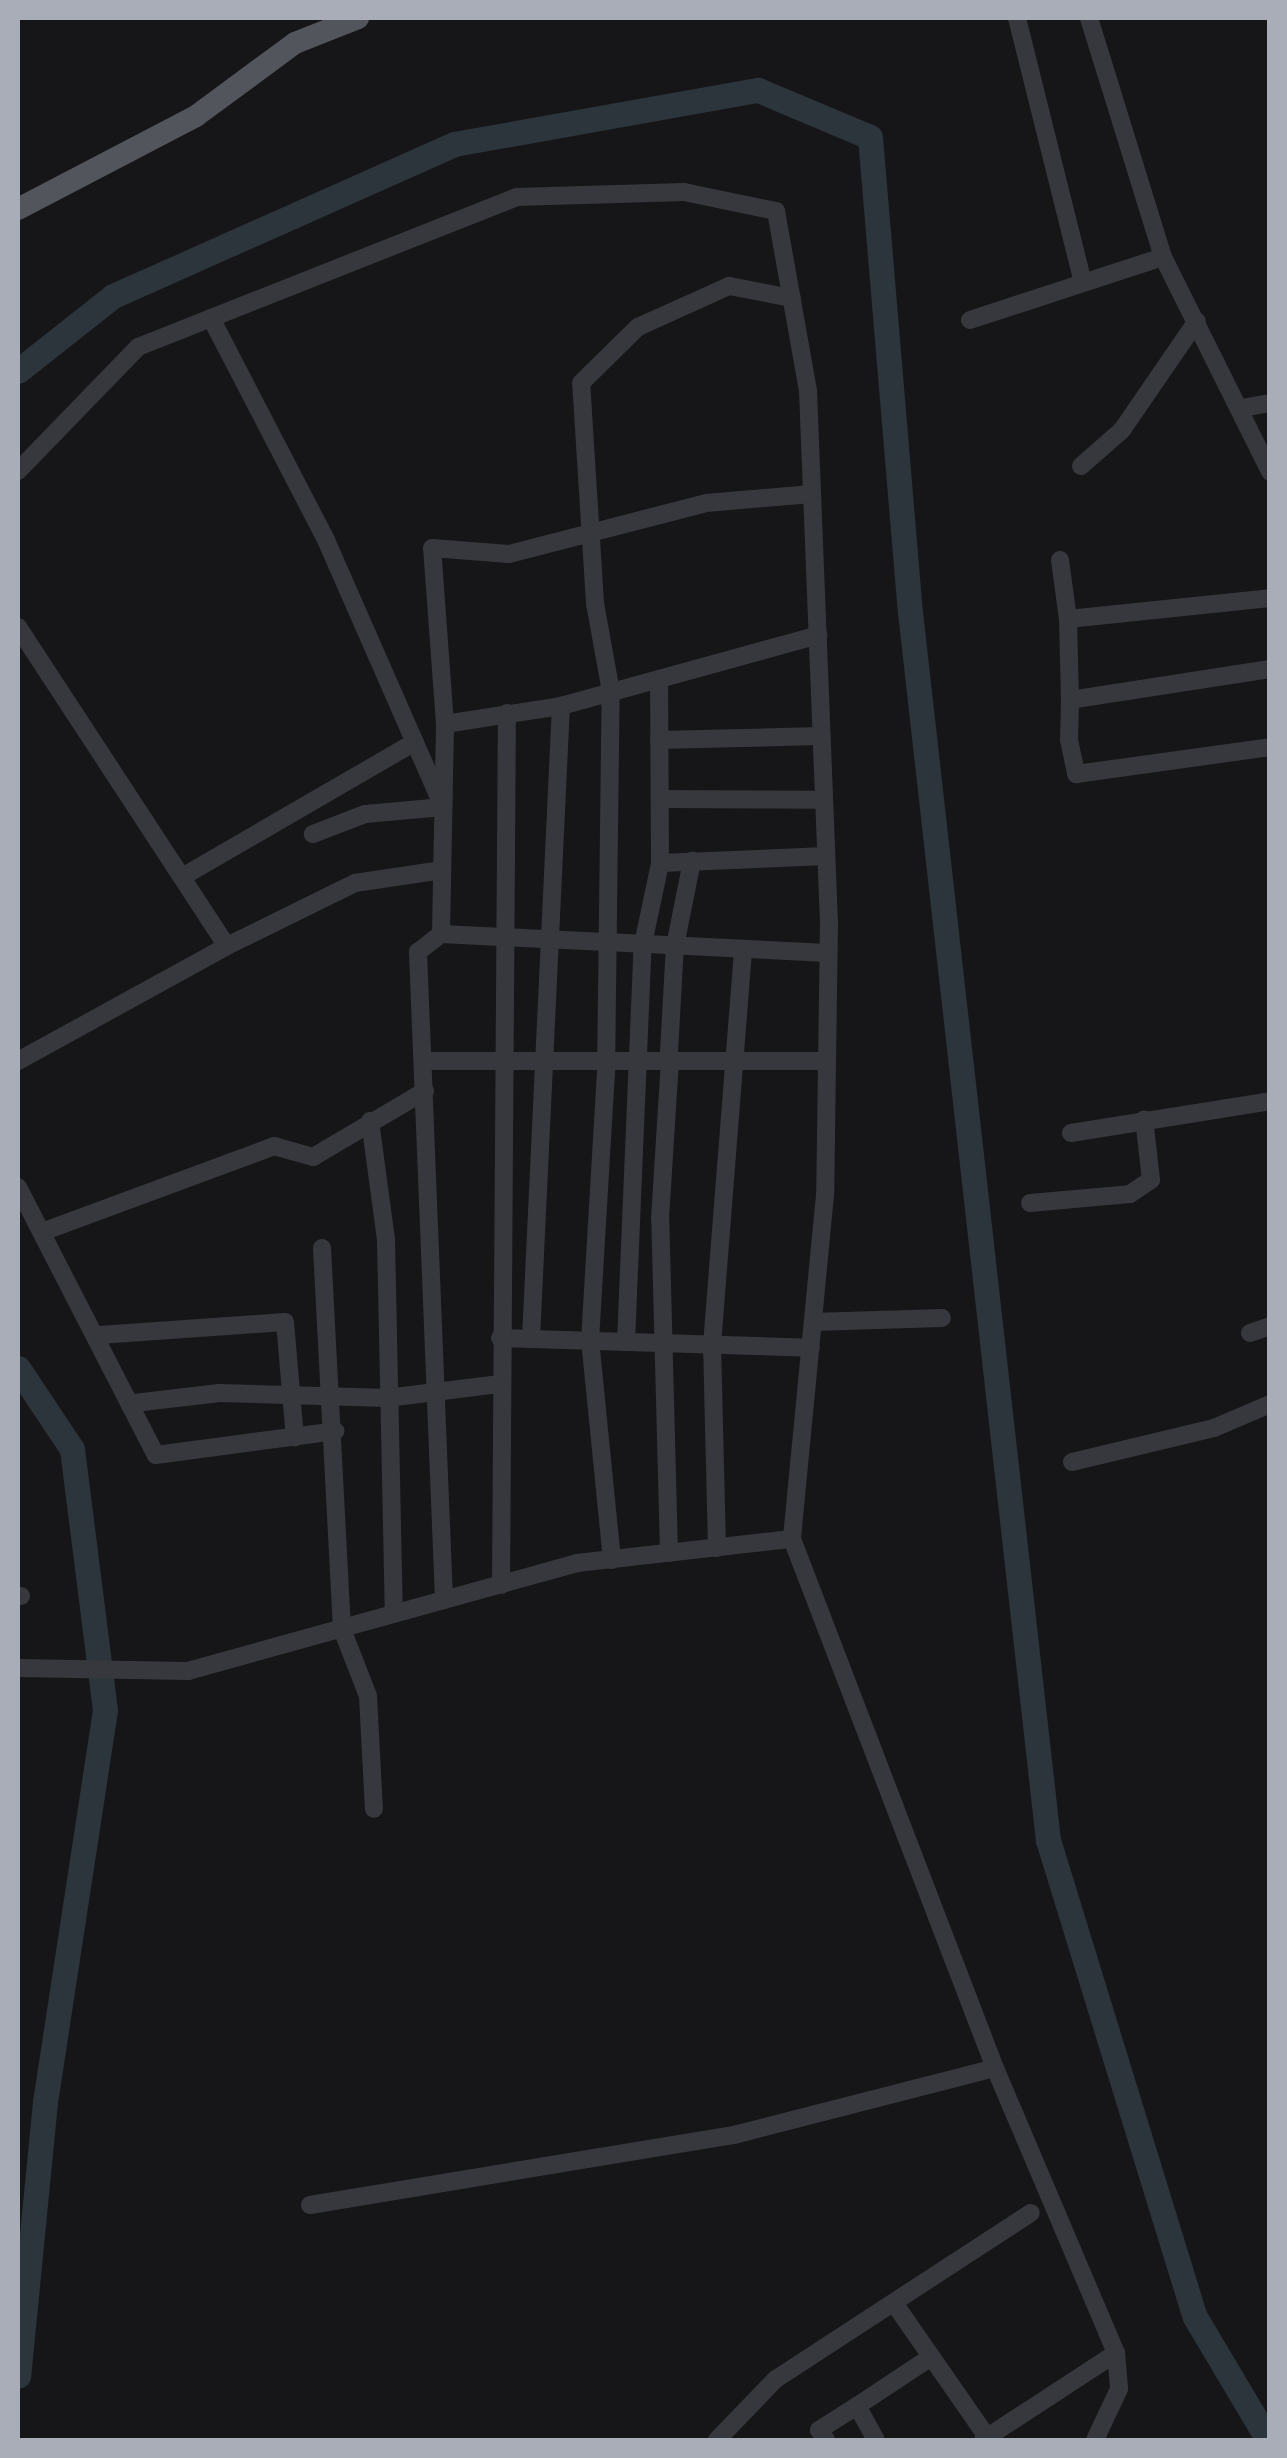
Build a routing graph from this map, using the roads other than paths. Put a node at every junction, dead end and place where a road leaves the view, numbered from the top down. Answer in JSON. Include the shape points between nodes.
{"nodes":[{"id":1,"x":358,"y":18,"type":"edge"},
{"id":2,"x":1017,"y":18,"type":"edge"},
{"id":3,"x":1089,"y":18,"type":"edge"},
{"id":4,"x":18,"y":209,"type":"edge"},
{"id":5,"x":1162,"y":257,"type":"junction"},
{"id":6,"x":1082,"y":280,"type":"junction"},
{"id":7,"x":792,"y":298,"type":"junction"},
{"id":8,"x":211,"y":318,"type":"junction"},
{"id":9,"x":970,"y":320,"type":"dead end"},
{"id":10,"x":1196,"y":322,"type":"junction"},
{"id":11,"x":1270,"y":403,"type":"edge"},
{"id":12,"x":1242,"y":408,"type":"junction"},
{"id":13,"x":1081,"y":466,"type":"dead end"},
{"id":14,"x":18,"y":470,"type":"edge"},
{"id":15,"x":1270,"y":472,"type":"edge"},
{"id":16,"x":812,"y":494,"type":"junction"},
{"id":17,"x":592,"y":538,"type":"junction"},
{"id":18,"x":1060,"y":560,"type":"dead end"},
{"id":19,"x":1270,"y":598,"type":"edge"},
{"id":20,"x":1068,"y":620,"type":"junction"},
{"id":21,"x":18,"y":627,"type":"edge"},
{"id":22,"x":818,"y":636,"type":"junction"},
{"id":23,"x":1270,"y":669,"type":"edge"},
{"id":24,"x":659,"y":679,"type":"junction"},
{"id":25,"x":612,"y":692,"type":"junction"},
{"id":26,"x":1070,"y":700,"type":"junction"},
{"id":27,"x":561,"y":706,"type":"junction"},
{"id":28,"x":507,"y":713,"type":"junction"},
{"id":29,"x":446,"y":724,"type":"junction"},
{"id":30,"x":822,"y":736,"type":"junction"},
{"id":31,"x":659,"y":740,"type":"junction"},
{"id":32,"x":415,"y":742,"type":"junction"},
{"id":33,"x":1270,"y":747,"type":"edge"},
{"id":34,"x":660,"y":799,"type":"junction"},
{"id":35,"x":824,"y":800,"type":"junction"},
{"id":36,"x":444,"y":807,"type":"junction"},
{"id":37,"x":313,"y":834,"type":"dead end"},
{"id":38,"x":826,"y":856,"type":"junction"},
{"id":39,"x":692,"y":861,"type":"junction"},
{"id":40,"x":660,"y":864,"type":"junction"},
{"id":41,"x":442,"y":870,"type":"junction"},
{"id":42,"x":182,"y":876,"type":"junction"},
{"id":43,"x":440,"y":934,"type":"junction"},
{"id":44,"x":509,"y":938,"type":"junction"},
{"id":45,"x":551,"y":940,"type":"junction"},
{"id":46,"x":605,"y":942,"type":"junction"},
{"id":47,"x":643,"y":944,"type":"junction"},
{"id":48,"x":227,"y":946,"type":"junction"},
{"id":49,"x":675,"y":946,"type":"junction"},
{"id":50,"x":743,"y":949,"type":"junction"},
{"id":51,"x":828,"y":953,"type":"junction"},
{"id":52,"x":670,"y":1056,"type":"junction"},
{"id":53,"x":18,"y":1061,"type":"edge"},
{"id":54,"x":425,"y":1061,"type":"junction"},
{"id":55,"x":504,"y":1061,"type":"junction"},
{"id":56,"x":544,"y":1061,"type":"junction"},
{"id":57,"x":606,"y":1061,"type":"junction"},
{"id":58,"x":640,"y":1061,"type":"junction"},
{"id":59,"x":732,"y":1061,"type":"junction"},
{"id":60,"x":827,"y":1061,"type":"junction"},
{"id":61,"x":425,"y":1090,"type":"junction"},
{"id":62,"x":1270,"y":1101,"type":"edge"},
{"id":63,"x":1144,"y":1120,"type":"junction"},
{"id":64,"x":370,"y":1121,"type":"junction"},
{"id":65,"x":1072,"y":1133,"type":"dead end"},
{"id":66,"x":18,"y":1187,"type":"edge"},
{"id":67,"x":1030,"y":1203,"type":"dead end"},
{"id":68,"x":42,"y":1232,"type":"junction"},
{"id":69,"x":322,"y":1248,"type":"dead end"},
{"id":70,"x":942,"y":1318,"type":"dead end"},
{"id":71,"x":813,"y":1322,"type":"junction"},
{"id":72,"x":1270,"y":1326,"type":"edge"},
{"id":73,"x":1250,"y":1332,"type":"dead end"},
{"id":74,"x":99,"y":1334,"type":"junction"},
{"id":75,"x":500,"y":1338,"type":"junction"},
{"id":76,"x":531,"y":1339,"type":"junction"},
{"id":77,"x":590,"y":1341,"type":"junction"},
{"id":78,"x":626,"y":1342,"type":"junction"},
{"id":79,"x":665,"y":1343,"type":"junction"},
{"id":80,"x":712,"y":1345,"type":"junction"},
{"id":81,"x":811,"y":1348,"type":"junction"},
{"id":82,"x":500,"y":1384,"type":"junction"},
{"id":83,"x":437,"y":1395,"type":"junction"},
{"id":84,"x":331,"y":1396,"type":"junction"},
{"id":85,"x":293,"y":1397,"type":"junction"},
{"id":86,"x":387,"y":1398,"type":"junction"},
{"id":87,"x":134,"y":1403,"type":"junction"},
{"id":88,"x":1270,"y":1404,"type":"edge"},
{"id":89,"x":335,"y":1432,"type":"junction"},
{"id":90,"x":296,"y":1438,"type":"junction"},
{"id":91,"x":1072,"y":1462,"type":"dead end"},
{"id":92,"x":792,"y":1539,"type":"junction"},
{"id":93,"x":717,"y":1548,"type":"junction"},
{"id":94,"x":669,"y":1553,"type":"junction"},
{"id":95,"x":612,"y":1560,"type":"junction"},
{"id":96,"x":501,"y":1585,"type":"junction"},
{"id":97,"x":444,"y":1600,"type":"junction"},
{"id":98,"x":394,"y":1614,"type":"junction"},
{"id":99,"x":342,"y":1629,"type":"junction"},
{"id":100,"x":18,"y":1668,"type":"edge"},
{"id":101,"x":374,"y":1809,"type":"dead end"},
{"id":102,"x":995,"y":2068,"type":"junction"},
{"id":103,"x":310,"y":2205,"type":"dead end"},
{"id":104,"x":1031,"y":2213,"type":"dead end"},
{"id":105,"x":894,"y":2303,"type":"junction"},
{"id":106,"x":1116,"y":2353,"type":"junction"},
{"id":107,"x":931,"y":2357,"type":"junction"},
{"id":108,"x":857,"y":2406,"type":"junction"},
{"id":109,"x":985,"y":2439,"type":"edge"},
{"id":110,"x":718,"y":2440,"type":"edge"},
{"id":111,"x":826,"y":2440,"type":"edge"},
{"id":112,"x":876,"y":2440,"type":"edge"},
{"id":113,"x":1095,"y":2440,"type":"edge"}],
"edges":[{"from":1,"to":4,"type":"main road","via":[[295,42],[196,116]]},
{"from":2,"to":6,"type":"street"},
{"from":3,"to":5,"type":"street"},
{"from":5,"to":6,"type":"street"},
{"from":5,"to":10,"type":"street"},
{"from":6,"to":9,"type":"street"},
{"from":7,"to":8,"type":"street","via":[[776,211],[684,192],[517,197]]},
{"from":7,"to":16,"type":"street"},
{"from":7,"to":17,"type":"street","via":[[729,286],[638,328],[581,382]]},
{"from":8,"to":14,"type":"street","via":[[138,347]]},
{"from":8,"to":32,"type":"street","via":[[326,540]]},
{"from":10,"to":12,"type":"street"},
{"from":10,"to":13,"type":"street","via":[[1122,430]]},
{"from":11,"to":12,"type":"street"},
{"from":12,"to":15,"type":"street"},
{"from":16,"to":17,"type":"street","via":[[706,503]]},
{"from":16,"to":22,"type":"street"},
{"from":17,"to":25,"type":"street"},
{"from":17,"to":29,"type":"street","via":[[509,554],[432,548]]},
{"from":18,"to":20,"type":"street"},
{"from":19,"to":20,"type":"street"},
{"from":20,"to":26,"type":"street"},
{"from":21,"to":42,"type":"street"},
{"from":22,"to":24,"type":"street"},
{"from":22,"to":30,"type":"street"},
{"from":23,"to":26,"type":"street"},
{"from":24,"to":25,"type":"street"},
{"from":24,"to":31,"type":"street"},
{"from":25,"to":27,"type":"street"},
{"from":25,"to":46,"type":"street"},
{"from":26,"to":33,"type":"street","via":[[1076,774]]},
{"from":27,"to":28,"type":"street"},
{"from":27,"to":45,"type":"street"},
{"from":28,"to":29,"type":"street"},
{"from":28,"to":44,"type":"street"},
{"from":29,"to":36,"type":"street"},
{"from":30,"to":31,"type":"street"},
{"from":30,"to":35,"type":"street"},
{"from":31,"to":34,"type":"street"},
{"from":32,"to":36,"type":"street"},
{"from":32,"to":42,"type":"street"},
{"from":34,"to":35,"type":"street"},
{"from":34,"to":40,"type":"street"},
{"from":35,"to":38,"type":"street"},
{"from":36,"to":37,"type":"street","via":[[366,814]]},
{"from":36,"to":41,"type":"street"},
{"from":38,"to":39,"type":"street"},
{"from":38,"to":51,"type":"street"},
{"from":39,"to":40,"type":"street"},
{"from":39,"to":49,"type":"street"},
{"from":40,"to":47,"type":"street"},
{"from":41,"to":43,"type":"street"},
{"from":41,"to":48,"type":"street","via":[[355,883]]},
{"from":42,"to":48,"type":"street"},
{"from":43,"to":44,"type":"street"},
{"from":43,"to":54,"type":"street","via":[[418,952]]},
{"from":44,"to":45,"type":"street"},
{"from":44,"to":55,"type":"street"},
{"from":45,"to":46,"type":"street"},
{"from":45,"to":56,"type":"street"},
{"from":46,"to":47,"type":"street"},
{"from":46,"to":57,"type":"street"},
{"from":47,"to":49,"type":"street"},
{"from":47,"to":58,"type":"street"},
{"from":48,"to":53,"type":"street"},
{"from":49,"to":50,"type":"street"},
{"from":49,"to":52,"type":"street"},
{"from":50,"to":51,"type":"street"},
{"from":50,"to":59,"type":"street"},
{"from":51,"to":60,"type":"street"},
{"from":52,"to":58,"type":"street"},
{"from":52,"to":59,"type":"street"},
{"from":52,"to":79,"type":"street"},
{"from":54,"to":55,"type":"street"},
{"from":54,"to":61,"type":"street"},
{"from":55,"to":56,"type":"street"},
{"from":55,"to":75,"type":"street"},
{"from":56,"to":57,"type":"street"},
{"from":56,"to":76,"type":"street"},
{"from":57,"to":58,"type":"street"},
{"from":57,"to":77,"type":"street"},
{"from":58,"to":78,"type":"street"},
{"from":59,"to":60,"type":"street"},
{"from":59,"to":80,"type":"street"},
{"from":60,"to":71,"type":"street"},
{"from":61,"to":64,"type":"street"},
{"from":61,"to":83,"type":"street"},
{"from":62,"to":63,"type":"street"},
{"from":63,"to":65,"type":"street"},
{"from":63,"to":67,"type":"street","via":[[1151,1180],[1130,1194]]},
{"from":64,"to":68,"type":"street","via":[[314,1157],[274,1146]]},
{"from":64,"to":86,"type":"street","via":[[386,1239]]},
{"from":66,"to":68,"type":"street"},
{"from":68,"to":74,"type":"street"},
{"from":69,"to":84,"type":"street"},
{"from":70,"to":71,"type":"street"},
{"from":71,"to":81,"type":"street"},
{"from":72,"to":73,"type":"street"},
{"from":74,"to":85,"type":"street","via":[[285,1322]]},
{"from":74,"to":87,"type":"street"},
{"from":75,"to":76,"type":"street"},
{"from":75,"to":82,"type":"street"},
{"from":76,"to":77,"type":"street"},
{"from":77,"to":78,"type":"street"},
{"from":77,"to":95,"type":"street"},
{"from":78,"to":79,"type":"street"},
{"from":79,"to":80,"type":"street"},
{"from":79,"to":94,"type":"street"},
{"from":80,"to":81,"type":"street"},
{"from":80,"to":93,"type":"street"},
{"from":81,"to":92,"type":"street"},
{"from":82,"to":83,"type":"street"},
{"from":82,"to":96,"type":"street"},
{"from":83,"to":86,"type":"street"},
{"from":83,"to":97,"type":"street"},
{"from":84,"to":85,"type":"street"},
{"from":84,"to":86,"type":"street"},
{"from":84,"to":89,"type":"street"},
{"from":85,"to":87,"type":"street"},
{"from":85,"to":90,"type":"street"},
{"from":86,"to":98,"type":"street"},
{"from":87,"to":90,"type":"street","via":[[156,1455]]},
{"from":88,"to":91,"type":"street","via":[[1214,1428]]},
{"from":89,"to":90,"type":"street"},
{"from":89,"to":99,"type":"street"},
{"from":92,"to":93,"type":"street"},
{"from":92,"to":102,"type":"street"},
{"from":93,"to":94,"type":"street"},
{"from":94,"to":95,"type":"street"},
{"from":95,"to":96,"type":"street"},
{"from":96,"to":97,"type":"street"},
{"from":97,"to":98,"type":"street"},
{"from":98,"to":99,"type":"street"},
{"from":99,"to":100,"type":"street","via":[[188,1671]]},
{"from":99,"to":101,"type":"street","via":[[368,1696]]},
{"from":102,"to":103,"type":"street","via":[[734,2135]]},
{"from":102,"to":106,"type":"street"},
{"from":104,"to":105,"type":"street"},
{"from":105,"to":107,"type":"street"},
{"from":105,"to":110,"type":"street","via":[[776,2379]]},
{"from":106,"to":109,"type":"street"},
{"from":106,"to":113,"type":"street","via":[[1119,2389]]},
{"from":107,"to":108,"type":"street"},
{"from":107,"to":109,"type":"street"},
{"from":108,"to":111,"type":"street","via":[[819,2430]]},
{"from":108,"to":112,"type":"street"}]}
